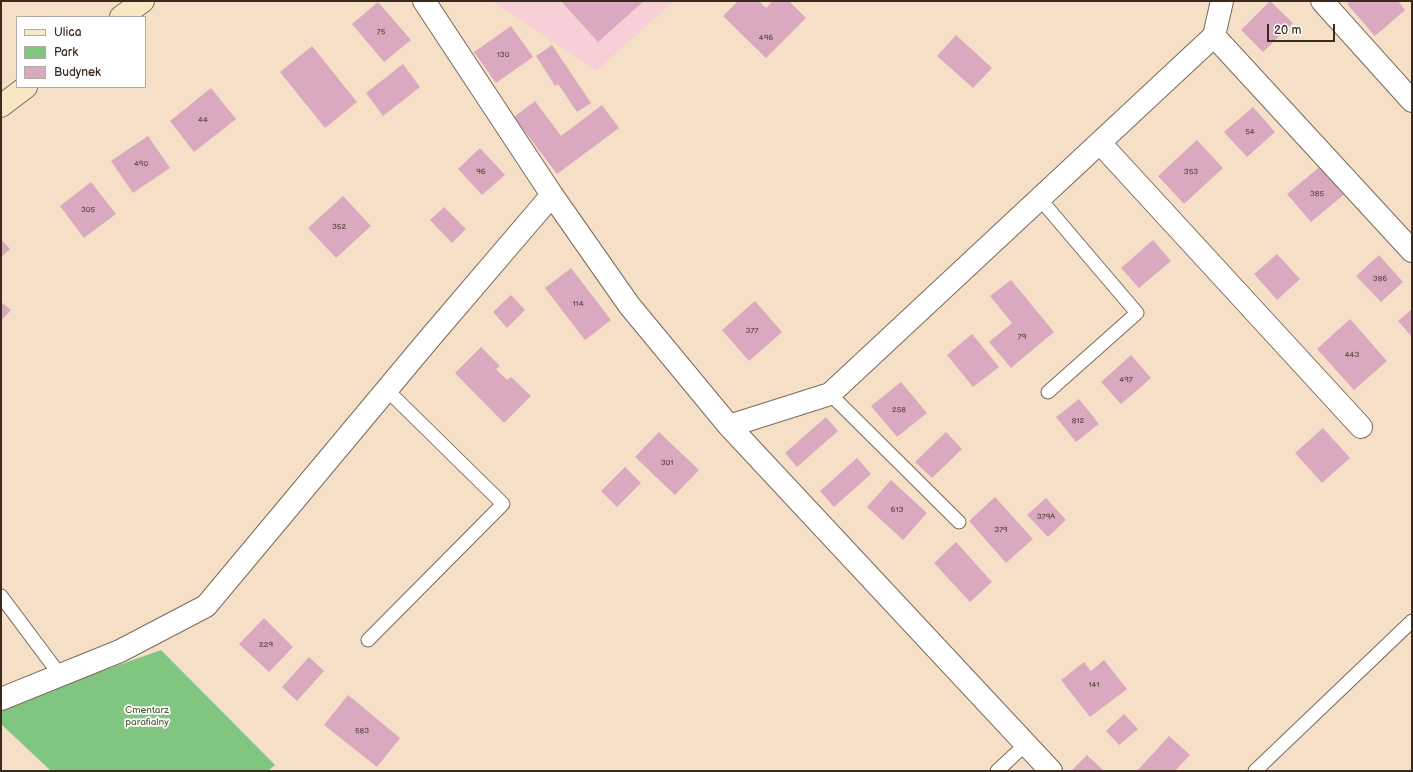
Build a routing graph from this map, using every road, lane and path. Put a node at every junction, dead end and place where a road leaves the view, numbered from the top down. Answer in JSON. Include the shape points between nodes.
{"nodes":[{"id":1,"x":142,"y":1,"type":"edge"},
{"id":2,"x":424,"y":1,"type":"edge"},
{"id":3,"x":1222,"y":1,"type":"edge"},
{"id":4,"x":1322,"y":1,"type":"edge"},
{"id":5,"x":122,"y":16,"type":"edge"},
{"id":6,"x":1214,"y":36,"type":"junction"},
{"id":7,"x":25,"y":88,"type":"edge"},
{"id":8,"x":1412,"y":101,"type":"edge"},
{"id":9,"x":1,"y":106,"type":"edge"},
{"id":10,"x":1100,"y":143,"type":"junction"},
{"id":11,"x":552,"y":195,"type":"junction"},
{"id":12,"x":1040,"y":199,"type":"junction"},
{"id":13,"x":1412,"y":251,"type":"edge"},
{"id":14,"x":387,"y":390,"type":"junction"},
{"id":15,"x":1048,"y":392,"type":"dead end"},
{"id":16,"x":830,"y":394,"type":"junction"},
{"id":17,"x":729,"y":426,"type":"junction"},
{"id":18,"x":1361,"y":427,"type":"dead end"},
{"id":19,"x":959,"y":522,"type":"dead end"},
{"id":20,"x":1,"y":596,"type":"edge"},
{"id":21,"x":1412,"y":620,"type":"edge"},
{"id":22,"x":368,"y":640,"type":"dead end"},
{"id":23,"x":60,"y":675,"type":"junction"},
{"id":24,"x":1,"y":700,"type":"edge"},
{"id":25,"x":1026,"y":744,"type":"junction"},
{"id":26,"x":997,"y":771,"type":"edge"},
{"id":27,"x":1051,"y":771,"type":"edge"},
{"id":28,"x":1256,"y":771,"type":"edge"}],
"edges":[{"from":1,"to":5,"type":"street"},
{"from":2,"to":11,"type":"street"},
{"from":3,"to":6,"type":"street"},
{"from":4,"to":8,"type":"street"},
{"from":6,"to":10,"type":"street"},
{"from":6,"to":13,"type":"street"},
{"from":7,"to":9,"type":"street"},
{"from":10,"to":12,"type":"street"},
{"from":10,"to":18,"type":"street"},
{"from":11,"to":14,"type":"street"},
{"from":11,"to":17,"type":"street","via":[[629,305]]},
{"from":12,"to":15,"type":"lane","via":[[1137,313]]},
{"from":12,"to":16,"type":"street"},
{"from":14,"to":22,"type":"lane","via":[[503,504]]},
{"from":14,"to":23,"type":"street","via":[[206,606],[120,651]]},
{"from":16,"to":17,"type":"street"},
{"from":16,"to":19,"type":"lane"},
{"from":17,"to":25,"type":"street"},
{"from":20,"to":23,"type":"lane"},
{"from":21,"to":28,"type":"lane"},
{"from":23,"to":24,"type":"street"},
{"from":25,"to":26,"type":"lane"},
{"from":25,"to":27,"type":"street"}]}
